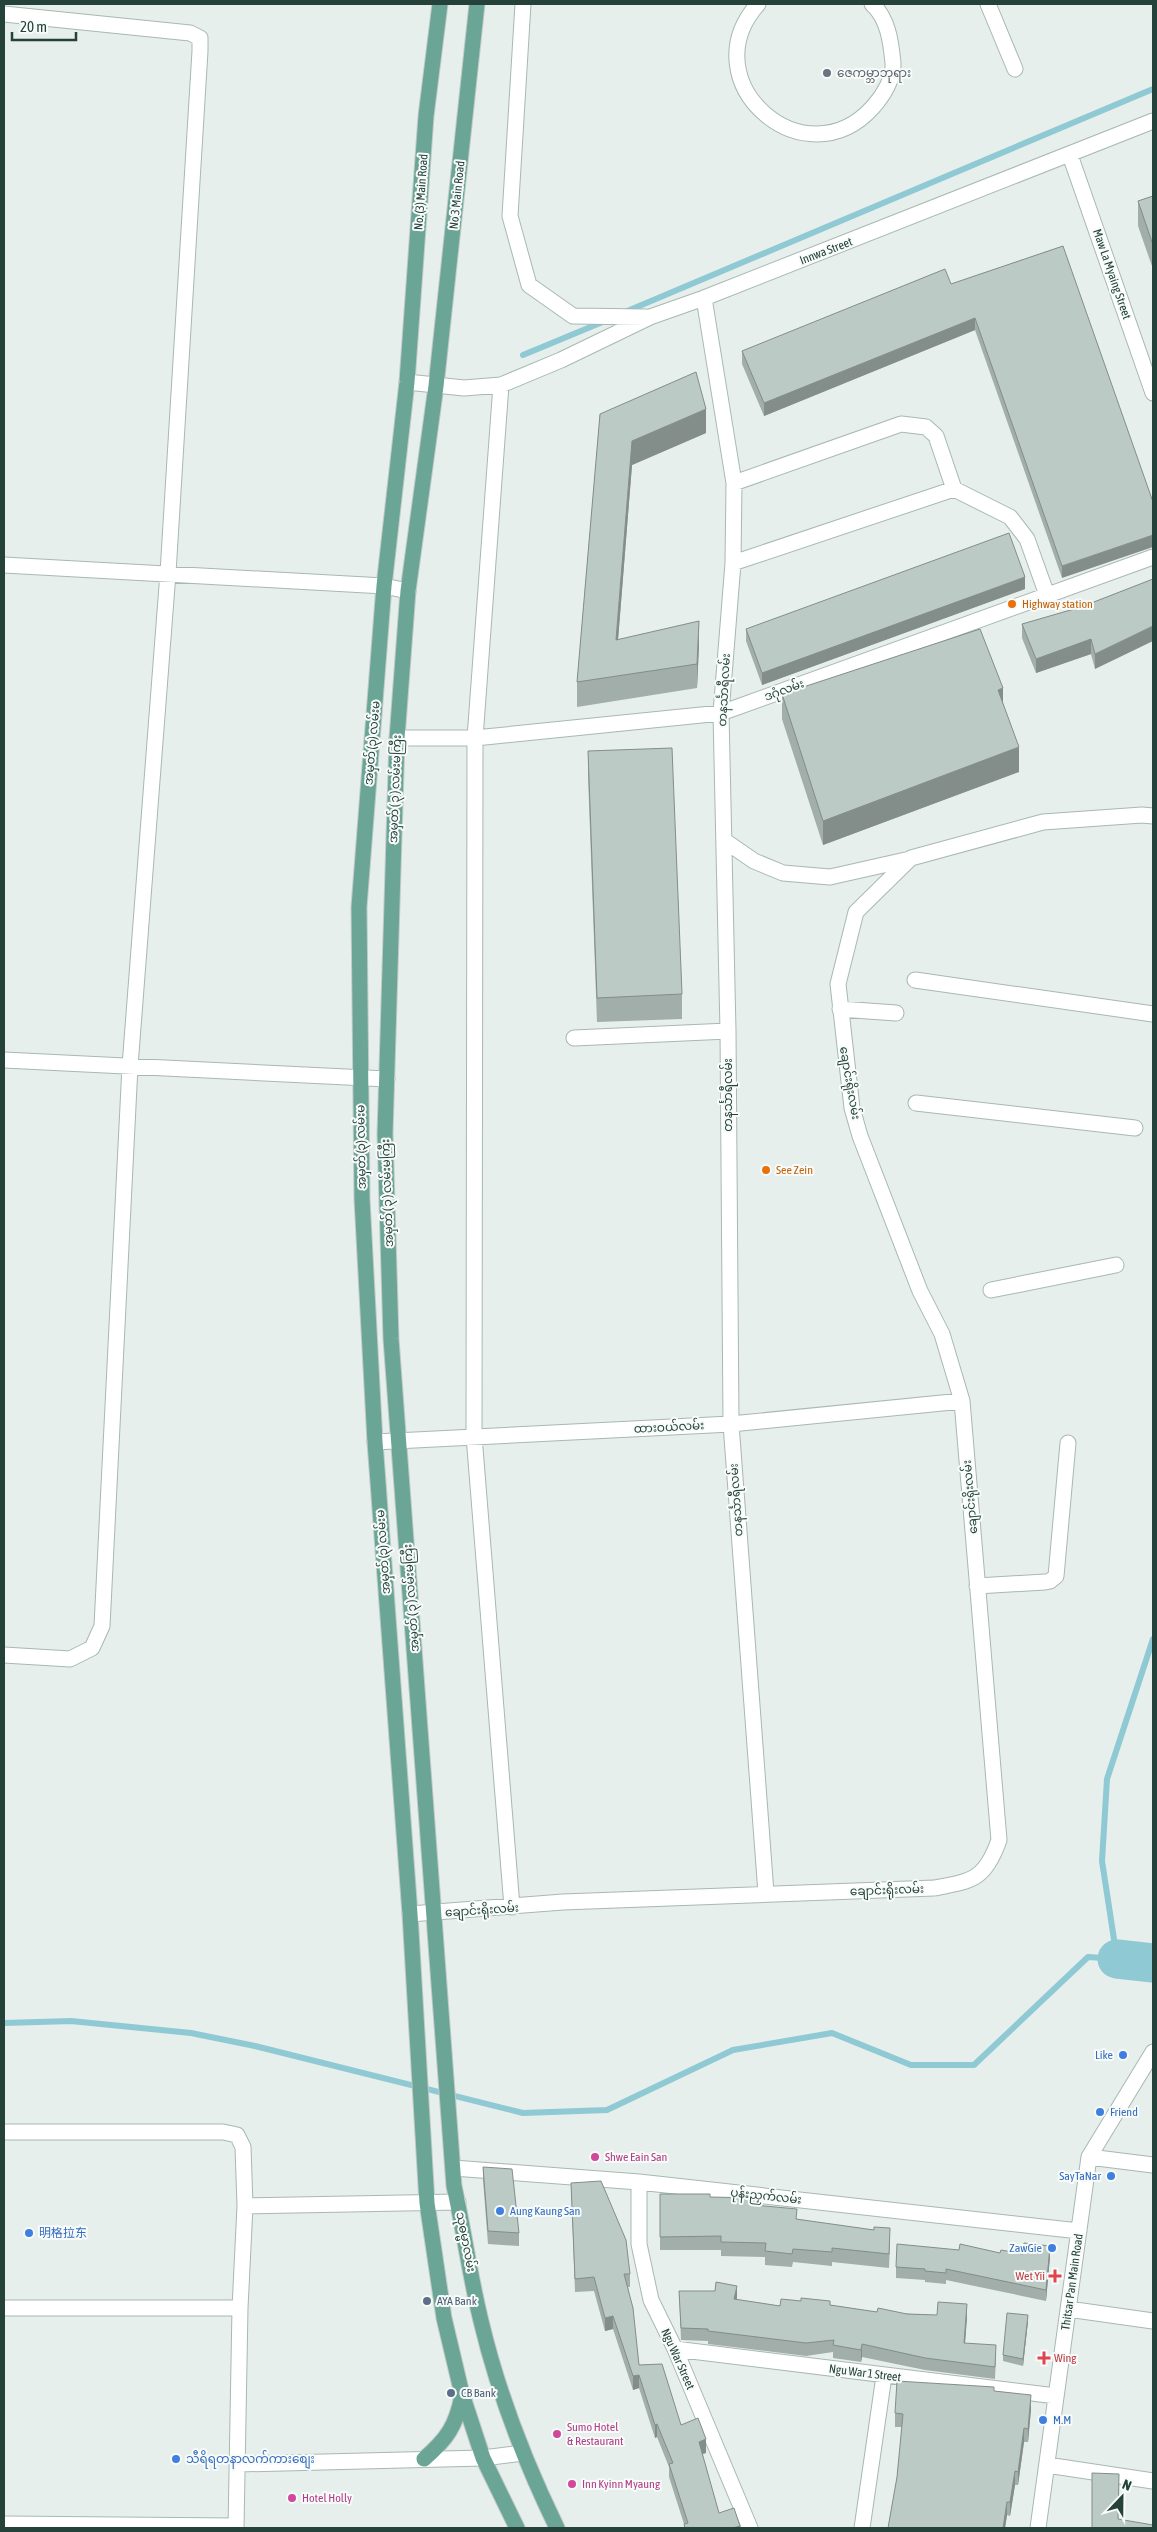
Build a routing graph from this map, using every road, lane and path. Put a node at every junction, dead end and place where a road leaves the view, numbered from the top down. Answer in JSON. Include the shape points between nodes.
{"nodes":[{"id":1,"x":440,"y":4,"type":"edge"},
{"id":2,"x":477,"y":4,"type":"edge"},
{"id":3,"x":523,"y":4,"type":"edge"},
{"id":4,"x":758,"y":4,"type":"edge"},
{"id":5,"x":872,"y":4,"type":"edge"},
{"id":6,"x":988,"y":4,"type":"edge"},
{"id":7,"x":4,"y":14,"type":"edge"},
{"id":8,"x":1015,"y":69,"type":"dead end"},
{"id":9,"x":1153,"y":121,"type":"edge"},
{"id":10,"x":1070,"y":155,"type":"junction"},
{"id":11,"x":704,"y":298,"type":"junction"},
{"id":12,"x":650,"y":317,"type":"junction"},
{"id":13,"x":407,"y":382,"type":"junction"},
{"id":14,"x":501,"y":385,"type":"junction"},
{"id":15,"x":436,"y":386,"type":"junction"},
{"id":16,"x":1153,"y":393,"type":"edge"},
{"id":17,"x":734,"y":483,"type":"junction"},
{"id":18,"x":954,"y":489,"type":"junction"},
{"id":19,"x":1153,"y":557,"type":"edge"},
{"id":20,"x":733,"y":563,"type":"junction"},
{"id":21,"x":4,"y":565,"type":"edge"},
{"id":22,"x":168,"y":573,"type":"junction"},
{"id":23,"x":384,"y":586,"type":"junction"},
{"id":24,"x":408,"y":591,"type":"junction"},
{"id":25,"x":1047,"y":595,"type":"junction"},
{"id":26,"x":721,"y":713,"type":"junction"},
{"id":27,"x":397,"y":738,"type":"junction"},
{"id":28,"x":476,"y":738,"type":"junction"},
{"id":29,"x":1153,"y":816,"type":"edge"},
{"id":30,"x":725,"y":841,"type":"junction"},
{"id":31,"x":911,"y":858,"type":"junction"},
{"id":32,"x":915,"y":980,"type":"dead end"},
{"id":33,"x":840,"y":1009,"type":"junction"},
{"id":34,"x":896,"y":1013,"type":"dead end"},
{"id":35,"x":1153,"y":1014,"type":"edge"},
{"id":36,"x":728,"y":1031,"type":"junction"},
{"id":37,"x":574,"y":1038,"type":"dead end"},
{"id":38,"x":4,"y":1060,"type":"edge"},
{"id":39,"x":130,"y":1066,"type":"junction"},
{"id":40,"x":360,"y":1078,"type":"junction"},
{"id":41,"x":387,"y":1080,"type":"junction"},
{"id":42,"x":916,"y":1103,"type":"dead end"},
{"id":43,"x":1135,"y":1128,"type":"dead end"},
{"id":44,"x":1116,"y":1265,"type":"dead end"},
{"id":45,"x":991,"y":1290,"type":"dead end"},
{"id":46,"x":962,"y":1401,"type":"junction"},
{"id":47,"x":731,"y":1424,"type":"junction"},
{"id":48,"x":474,"y":1436,"type":"junction"},
{"id":49,"x":399,"y":1440,"type":"junction"},
{"id":50,"x":375,"y":1442,"type":"junction"},
{"id":51,"x":1068,"y":1444,"type":"dead end"},
{"id":52,"x":978,"y":1586,"type":"junction"},
{"id":53,"x":4,"y":1655,"type":"edge"},
{"id":54,"x":766,"y":1893,"type":"junction"},
{"id":55,"x":512,"y":1908,"type":"junction"},
{"id":56,"x":434,"y":1913,"type":"junction"},
{"id":57,"x":410,"y":1914,"type":"junction"},
{"id":58,"x":441,"y":2002,"type":"joint"},
{"id":59,"x":1153,"y":2052,"type":"edge"},
{"id":60,"x":4,"y":2132,"type":"edge"},
{"id":61,"x":1089,"y":2156,"type":"junction"},
{"id":62,"x":1153,"y":2165,"type":"edge"},
{"id":63,"x":452,"y":2168,"type":"junction"},
{"id":64,"x":639,"y":2182,"type":"junction"},
{"id":65,"x":458,"y":2202,"type":"junction"},
{"id":66,"x":427,"y":2204,"type":"junction"},
{"id":67,"x":245,"y":2206,"type":"junction"},
{"id":68,"x":1079,"y":2230,"type":"junction"},
{"id":69,"x":4,"y":2308,"type":"edge"},
{"id":70,"x":240,"y":2308,"type":"junction"},
{"id":71,"x":1068,"y":2310,"type":"junction"},
{"id":72,"x":1153,"y":2321,"type":"edge"},
{"id":73,"x":674,"y":2349,"type":"junction"},
{"id":74,"x":884,"y":2376,"type":"junction"},
{"id":75,"x":462,"y":2394,"type":"junction"},
{"id":76,"x":1056,"y":2396,"type":"junction"},
{"id":77,"x":523,"y":2453,"type":"junction"},
{"id":78,"x":483,"y":2458,"type":"junction"},
{"id":79,"x":424,"y":2459,"type":"junction"},
{"id":80,"x":239,"y":2464,"type":"junction"},
{"id":81,"x":1047,"y":2465,"type":"junction"},
{"id":82,"x":1153,"y":2481,"type":"edge"},
{"id":83,"x":4,"y":2524,"type":"edge"},
{"id":84,"x":236,"y":2527,"type":"edge"},
{"id":85,"x":517,"y":2528,"type":"edge"},
{"id":86,"x":558,"y":2528,"type":"edge"},
{"id":87,"x":750,"y":2528,"type":"edge"},
{"id":88,"x":862,"y":2528,"type":"edge"},
{"id":89,"x":1038,"y":2528,"type":"edge"}],
"edges":[{"from":1,"to":13,"type":"main road","name":"No. (3) Main Road","via":[[426,116]]},
{"from":2,"to":15,"type":"main road","name":"No 3 Main Road"},
{"from":3,"to":12,"type":"street","via":[[510,216],[529,285],[573,316]]},
{"from":4,"to":5,"type":"street","via":[[747,17],[737,45],[739,76],[752,104],[776,124],[804,134],[835,132],[863,118],[883,96],[893,67],[891,36],[878,9]]},
{"from":6,"to":8,"type":"street"},
{"from":7,"to":22,"type":"street","via":[[190,33],[200,38]]},
{"from":9,"to":10,"type":"street","name":"Innwa Street"},
{"from":10,"to":11,"type":"street","name":"Innwa Street"},
{"from":10,"to":16,"type":"street","name":"Maw La Myaing Street"},
{"from":11,"to":12,"type":"street","name":"Innwa Street"},
{"from":11,"to":17,"type":"street","name":"တနင်္သာရီလမ်း"},
{"from":12,"to":14,"type":"street","name":"Innwa Street"},
{"from":13,"to":15,"type":"street","name":"Innwa Street"},
{"from":13,"to":23,"type":"main road","name":"အမှတ် (၃) လမ်းမ"},
{"from":14,"to":15,"type":"street","name":"Innwa Street"},
{"from":14,"to":28,"type":"street"},
{"from":15,"to":24,"type":"main road","name":"အမှတ် ( ၃ ) လမ်းမကြီး"},
{"from":17,"to":18,"type":"street","via":[[901,424],[926,428],[936,436]]},
{"from":17,"to":20,"type":"street","name":"တနင်္သာရီလမ်း"},
{"from":18,"to":20,"type":"street"},
{"from":18,"to":25,"type":"street","via":[[1010,517],[1027,539]]},
{"from":19,"to":25,"type":"street","name":"ဒဂုံလမ်း"},
{"from":20,"to":26,"type":"street","name":"တနင်္သာရီလမ်း"},
{"from":21,"to":22,"type":"street"},
{"from":22,"to":23,"type":"street"},
{"from":22,"to":39,"type":"street"},
{"from":23,"to":24,"type":"street"},
{"from":23,"to":40,"type":"main road","name":"အမှတ် (၃) လမ်းမ","via":[[359,907]]},
{"from":24,"to":27,"type":"main road","name":"အမှတ် ( ၃ ) လမ်းမကြီး"},
{"from":25,"to":26,"type":"street","name":"ဒဂုံလမ်း"},
{"from":26,"to":28,"type":"street","name":"ဒဂုံလမ်း"},
{"from":26,"to":30,"type":"street","name":"တနင်္သာရီလမ်း"},
{"from":27,"to":28,"type":"street","name":"ဒဂုံလမ်း"},
{"from":27,"to":41,"type":"main road","name":"အမှတ် ( ၃ ) လမ်းမကြီး"},
{"from":28,"to":48,"type":"street"},
{"from":29,"to":31,"type":"street","name":"ချောင်းရိုးလမ်း","via":[[1043,822]]},
{"from":30,"to":31,"type":"street","via":[[754,861],[783,873],[830,877]]},
{"from":30,"to":36,"type":"street","name":"တနင်္သာရီလမ်း"},
{"from":31,"to":33,"type":"street","name":"ချောင်းရိုးလမ်း","via":[[856,912],[838,984]]},
{"from":32,"to":35,"type":"street"},
{"from":33,"to":34,"type":"street"},
{"from":33,"to":46,"type":"street","name":"ချောင်းရိုးလမ်း","via":[[852,1108],[860,1136],[920,1291],[942,1334]]},
{"from":36,"to":37,"type":"street"},
{"from":36,"to":47,"type":"street","name":"တနင်္သာရီလမ်း"},
{"from":38,"to":39,"type":"street"},
{"from":39,"to":40,"type":"street"},
{"from":39,"to":53,"type":"street","via":[[102,1626],[92,1648],[70,1660]]},
{"from":40,"to":41,"type":"street"},
{"from":40,"to":50,"type":"main road","name":"အမှတ် (၃) လမ်းမ","via":[[362,1199]]},
{"from":41,"to":49,"type":"main road","name":"အမှတ် ( ၃ ) လမ်းမကြီး","via":[[385,1134],[390,1319]]},
{"from":42,"to":43,"type":"street"},
{"from":44,"to":45,"type":"street"},
{"from":46,"to":47,"type":"street","name":"ထားဝယ်လမ်း"},
{"from":46,"to":52,"type":"street","name":"ချောင်းရိုးလမ်း"},
{"from":47,"to":48,"type":"street","name":"ထားဝယ်လမ်း"},
{"from":47,"to":54,"type":"street","name":"တနင်္သာရီလမ်း"},
{"from":48,"to":49,"type":"street","name":"ထားဝယ်လမ်း"},
{"from":48,"to":55,"type":"street"},
{"from":49,"to":50,"type":"street","name":"ထားဝယ်လမ်း"},
{"from":49,"to":56,"type":"main road","name":"အမှတ် ( ၃ ) လမ်းမကြီး"},
{"from":50,"to":57,"type":"main road","name":"အမှတ် (၃) လမ်းမ"},
{"from":51,"to":52,"type":"street","via":[[1056,1576],[1044,1582]]},
{"from":52,"to":54,"type":"street","name":"ချောင်းရိုးလမ်း","via":[[999,1840],[992,1860],[971,1881],[934,1888]]},
{"from":54,"to":55,"type":"street","name":"ချောင်းရိုးလမ်း","via":[[564,1902]]},
{"from":55,"to":56,"type":"street","name":"ချောင်းရိုးလမ်း"},
{"from":56,"to":57,"type":"street","name":"ချောင်းရိုးလမ်း"},
{"from":56,"to":58,"type":"main road","name":"အမှတ် ( ၃ ) လမ်းမကြီး"},
{"from":57,"to":66,"type":"main road","name":"အမှတ် (၃) လမ်းမ"},
{"from":58,"to":63,"type":"main road","name":"သုဓမ္မာလမ်း"},
{"from":59,"to":61,"type":"street","name":"Thitsar Pan Main Road"},
{"from":60,"to":67,"type":"street","via":[[224,2132],[237,2135],[243,2147]]},
{"from":61,"to":62,"type":"street"},
{"from":61,"to":68,"type":"street","name":"Thitsar Pan Main Road"},
{"from":63,"to":64,"type":"street","name":"ပုန်းညှက်လမ်း"},
{"from":63,"to":65,"type":"main road","name":"သုဓမ္မာလမ်း"},
{"from":64,"to":68,"type":"street","name":"ပုန်းညှက်လမ်း"},
{"from":64,"to":73,"type":"street","name":"Ngu War Street","via":[[638,2244],[651,2300]]},
{"from":65,"to":66,"type":"street"},
{"from":65,"to":77,"type":"main road","name":"သုဓမ္မာလမ်း","via":[[480,2320]]},
{"from":66,"to":67,"type":"street"},
{"from":66,"to":75,"type":"main road","via":[[444,2318]]},
{"from":67,"to":70,"type":"street"},
{"from":68,"to":71,"type":"street","name":"Thitsar Pan Main Road"},
{"from":69,"to":70,"type":"street"},
{"from":70,"to":80,"type":"street"},
{"from":71,"to":72,"type":"street"},
{"from":71,"to":76,"type":"street","name":"Thitsar Pan Main Road"},
{"from":73,"to":74,"type":"street","name":"Ngu War 1 Street"},
{"from":73,"to":87,"type":"street","name":"Ngu War Street"},
{"from":74,"to":76,"type":"street","name":"Ngu War 1 Street"},
{"from":74,"to":88,"type":"street"},
{"from":75,"to":78,"type":"main road"},
{"from":75,"to":79,"type":"main road","via":[[458,2418],[443,2443]]},
{"from":76,"to":81,"type":"street","name":"Thitsar Pan Main Road"},
{"from":77,"to":78,"type":"street"},
{"from":77,"to":86,"type":"main road","name":"သုဓမ္မာလမ်း"},
{"from":78,"to":79,"type":"street"},
{"from":78,"to":85,"type":"main road"},
{"from":79,"to":80,"type":"street"},
{"from":80,"to":84,"type":"street"},
{"from":81,"to":82,"type":"street"},
{"from":81,"to":89,"type":"street","name":"Thitsar Pan Main Road"},
{"from":83,"to":84,"type":"street"}]}
